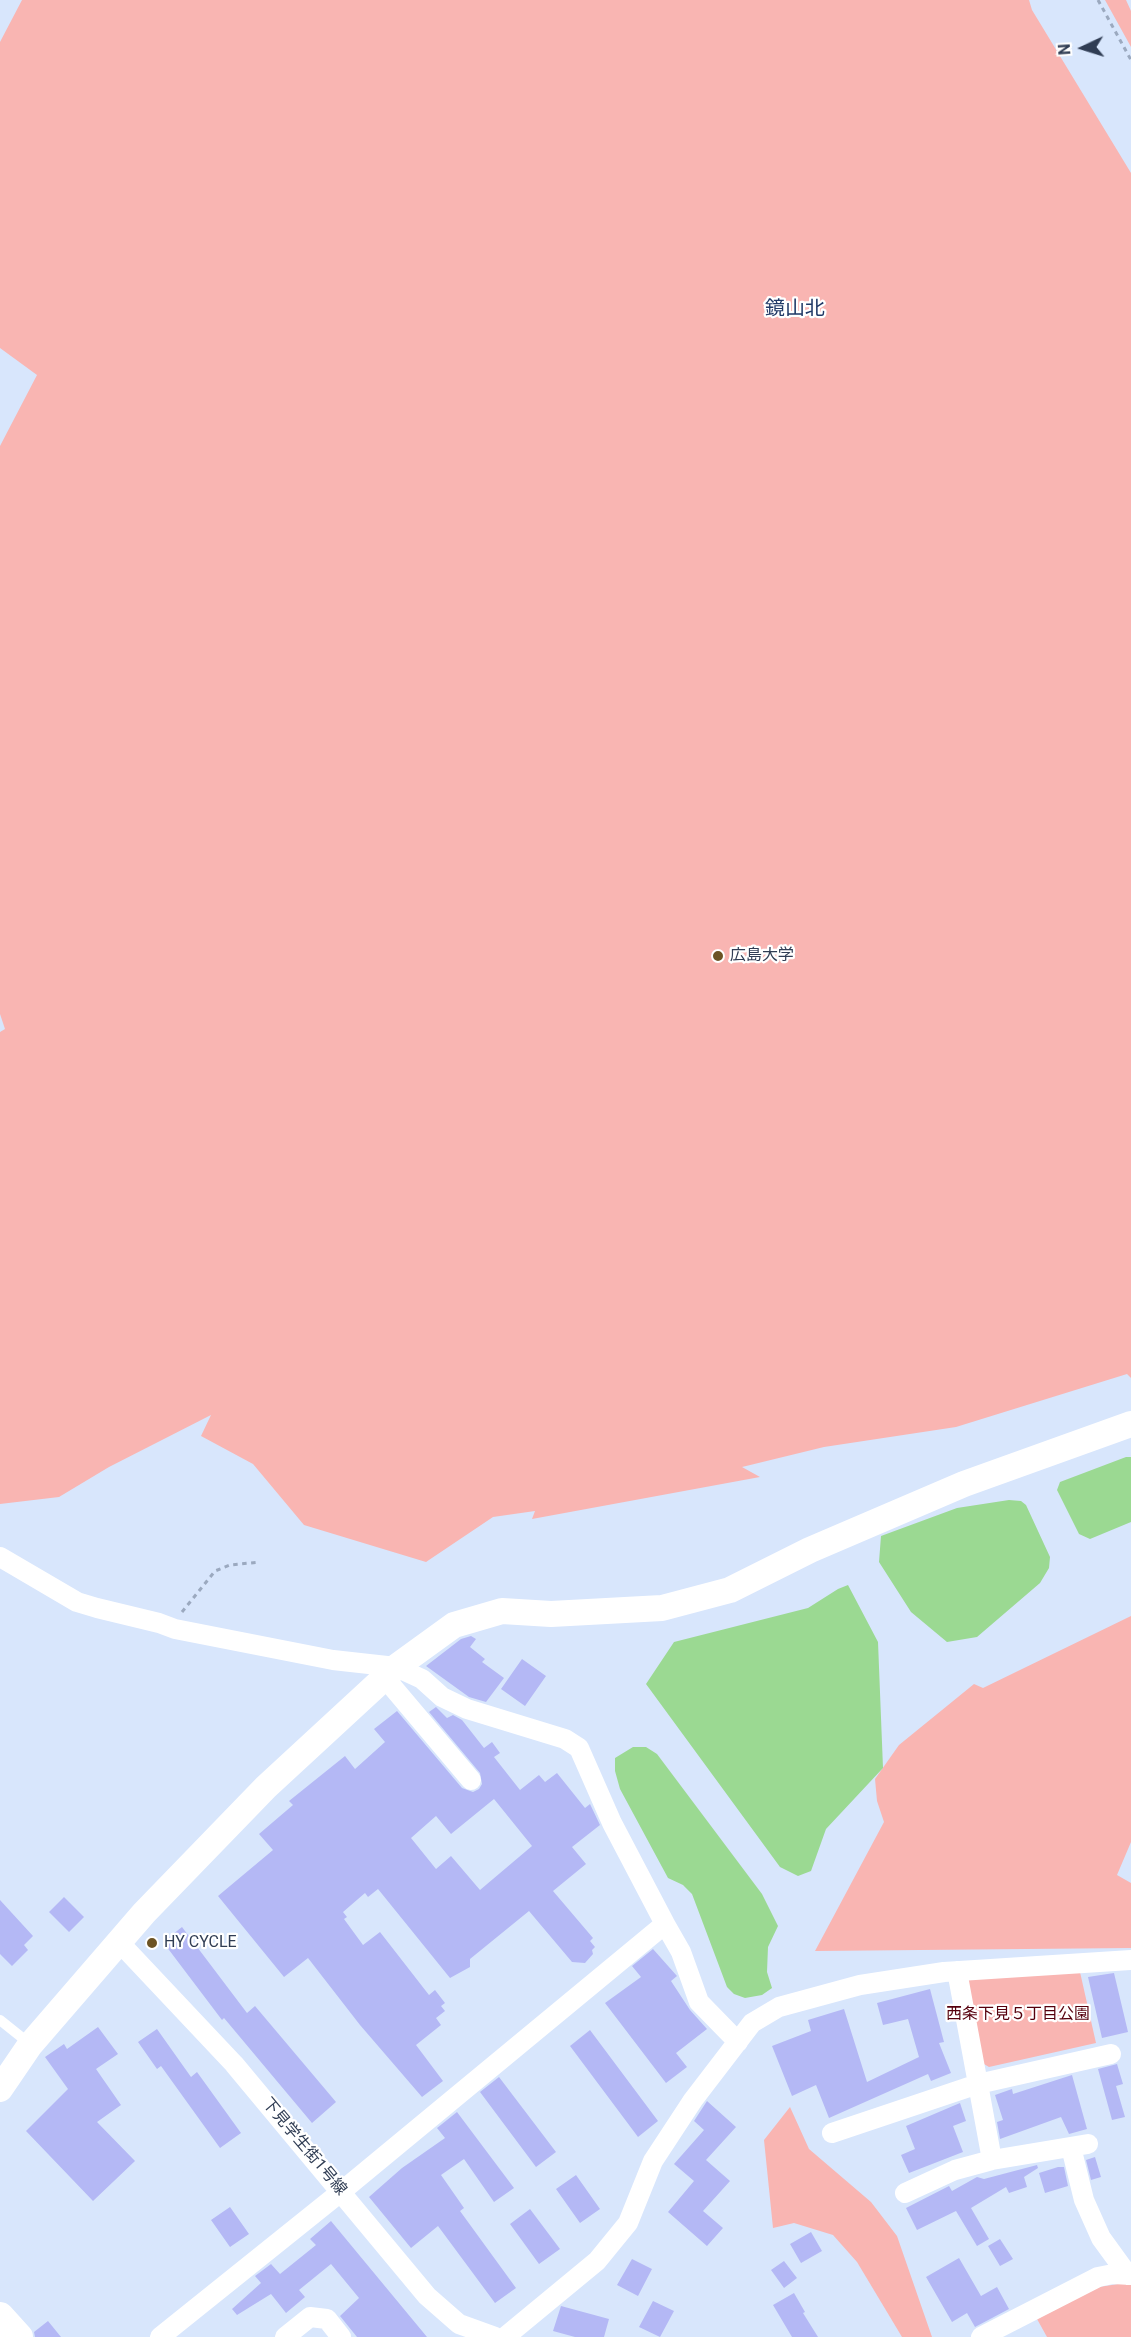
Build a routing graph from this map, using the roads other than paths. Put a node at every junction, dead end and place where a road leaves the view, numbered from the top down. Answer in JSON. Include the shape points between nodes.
{"nodes":[{"id":1,"x":1131,"y":1425,"type":"edge"},
{"id":2,"x":0,"y":1557,"type":"edge"},
{"id":3,"x":391,"y":1673,"type":"junction"},
{"id":4,"x":471,"y":1780,"type":"dead end"},
{"id":5,"x":665,"y":1924,"type":"junction"},
{"id":6,"x":120,"y":1943,"type":"junction"},
{"id":7,"x":1131,"y":1960,"type":"edge"},
{"id":8,"x":957,"y":1971,"type":"junction"},
{"id":9,"x":0,"y":2020,"type":"edge"},
{"id":10,"x":738,"y":2042,"type":"junction"},
{"id":11,"x":30,"y":2044,"type":"junction"},
{"id":12,"x":1111,"y":2054,"type":"dead end"},
{"id":13,"x":978,"y":2084,"type":"junction"},
{"id":14,"x":0,"y":2089,"type":"edge"},
{"id":15,"x":832,"y":2133,"type":"dead end"},
{"id":16,"x":992,"y":2160,"type":"junction"},
{"id":17,"x":342,"y":2191,"type":"junction"},
{"id":18,"x":905,"y":2193,"type":"dead end"},
{"id":19,"x":1130,"y":2275,"type":"edge"},
{"id":20,"x":0,"y":2316,"type":"edge"},
{"id":21,"x":20,"y":2337,"type":"edge"},
{"id":22,"x":160,"y":2337,"type":"edge"},
{"id":23,"x":285,"y":2337,"type":"edge"},
{"id":24,"x":341,"y":2337,"type":"edge"},
{"id":25,"x":495,"y":2337,"type":"edge"},
{"id":26,"x":505,"y":2337,"type":"edge"},
{"id":27,"x":981,"y":2337,"type":"edge"}],
"edges":[{"from":1,"to":3,"type":"street","via":[[964,1484],[730,1590],[662,1608],[551,1614],[502,1611],[453,1625]]},
{"from":2,"to":3,"type":"street","via":[[77,1602],[168,1627]]},
{"from":3,"to":4,"type":"street"},
{"from":3,"to":5,"type":"street","via":[[422,1679],[442,1697],[467,1709],[565,1739],[579,1748],[612,1823]]},
{"from":3,"to":6,"type":"street","via":[[266,1787]]},
{"from":5,"to":10,"type":"street","via":[[681,1952],[699,2002]]},
{"from":5,"to":17,"type":"street"},
{"from":6,"to":11,"type":"street"},
{"from":6,"to":17,"type":"street","name":"下見学生街1号線","via":[[234,2064]]},
{"from":7,"to":8,"type":"street"},
{"from":8,"to":10,"type":"street","via":[[860,1985],[779,2007],[752,2023]]},
{"from":8,"to":13,"type":"street"},
{"from":9,"to":11,"type":"lane"},
{"from":10,"to":26,"type":"street","via":[[653,2161],[628,2223],[597,2261]]},
{"from":11,"to":14,"type":"street"},
{"from":12,"to":13,"type":"street"},
{"from":13,"to":15,"type":"street"},
{"from":13,"to":16,"type":"street"},
{"from":16,"to":18,"type":"street","via":[[955,2170]]},
{"from":16,"to":19,"type":"street","via":[[1079,2145],[1084,2200],[1101,2238]]},
{"from":17,"to":22,"type":"street"},
{"from":17,"to":25,"type":"street","name":"下見学生街1号線","via":[[427,2296],[459,2324]]},
{"from":19,"to":27,"type":"street","via":[[1098,2277]]},
{"from":20,"to":21,"type":"main road"},
{"from":23,"to":24,"type":"street","via":[[310,2317],[327,2319]]}]}
